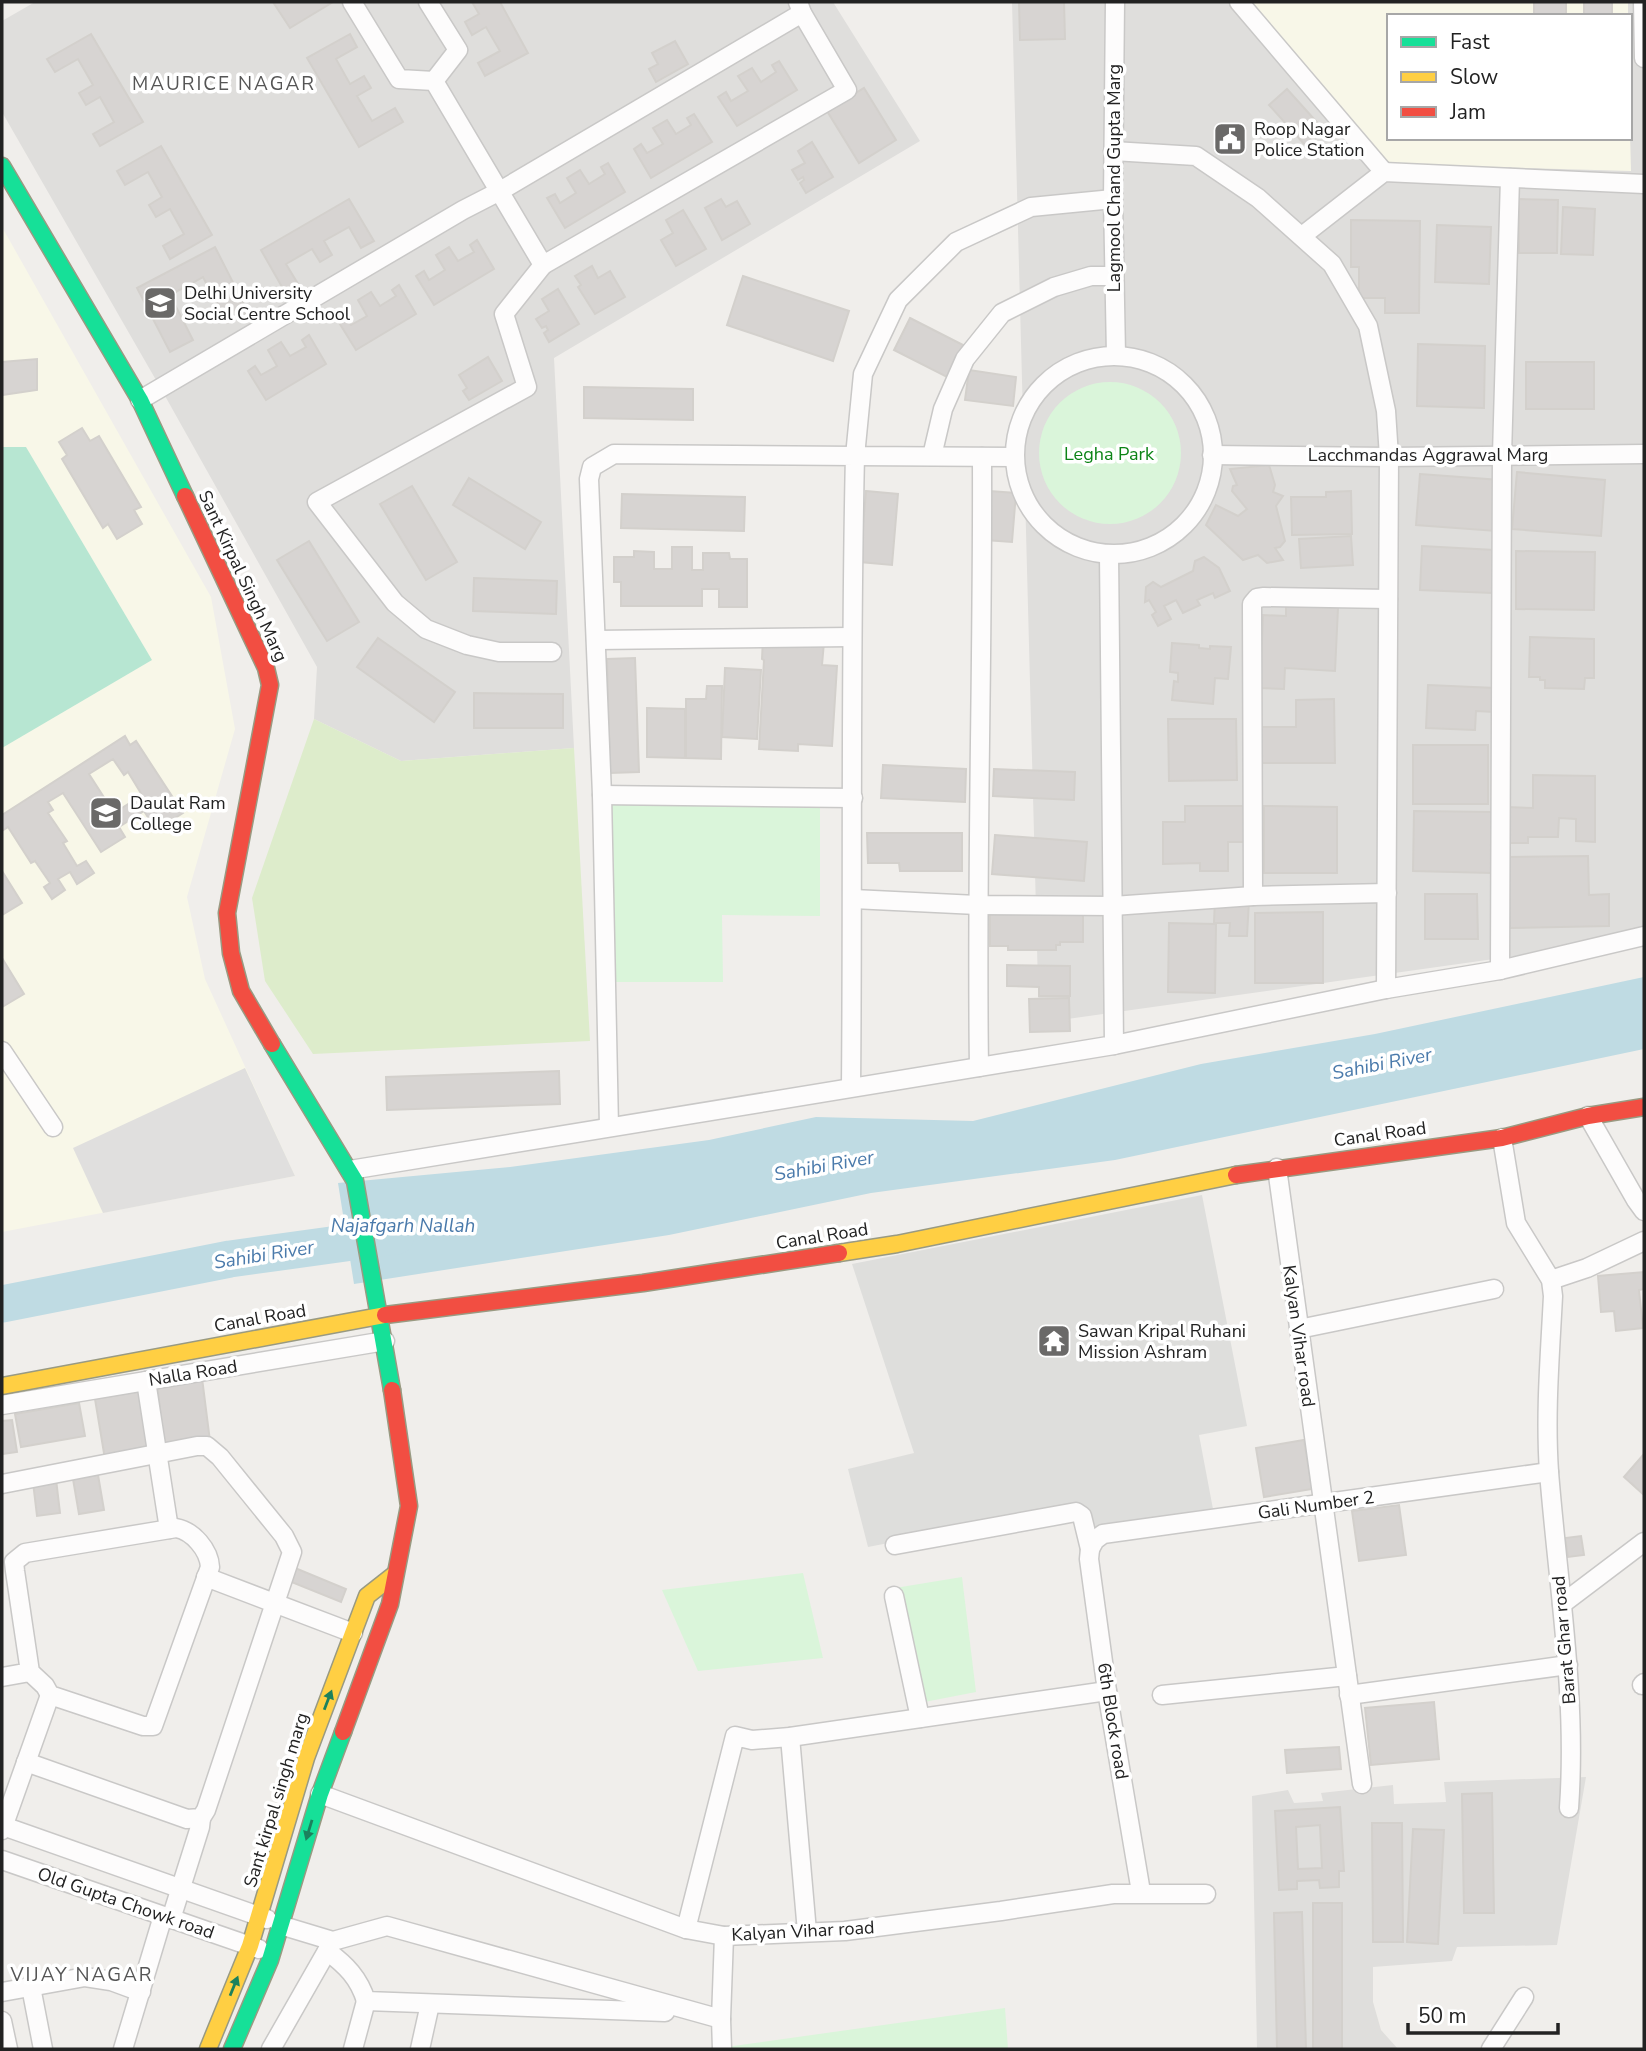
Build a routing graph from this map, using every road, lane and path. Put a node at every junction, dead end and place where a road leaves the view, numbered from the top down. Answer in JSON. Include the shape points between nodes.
{"nodes":[{"id":1,"x":352,"y":2,"type":"edge"},
{"id":2,"x":428,"y":2,"type":"edge"},
{"id":3,"x":1115,"y":2,"type":"edge"},
{"id":4,"x":1239,"y":2,"type":"edge"},
{"id":5,"x":1643,"y":2,"type":"edge"},
{"id":6,"x":800,"y":7,"type":"edge"},
{"id":7,"x":1644,"y":58,"type":"edge"},
{"id":8,"x":434,"y":81,"type":"junction"},
{"id":9,"x":1113,"y":150,"type":"junction"},
{"id":10,"x":2,"y":166,"type":"edge"},
{"id":11,"x":1384,"y":172,"type":"junction"},
{"id":12,"x":1510,"y":178,"type":"junction"},
{"id":13,"x":1644,"y":184,"type":"edge"},
{"id":14,"x":500,"y":191,"type":"junction"},
{"id":15,"x":1112,"y":199,"type":"junction"},
{"id":16,"x":1302,"y":236,"type":"junction"},
{"id":17,"x":543,"y":265,"type":"junction"},
{"id":18,"x":1114,"y":276,"type":"junction"},
{"id":19,"x":1116,"y":355,"type":"junction"},
{"id":20,"x":140,"y":400,"type":"junction"},
{"id":21,"x":1644,"y":454,"type":"edge"},
{"id":22,"x":1212,"y":455,"type":"junction"},
{"id":23,"x":1502,"y":455,"type":"junction"},
{"id":24,"x":855,"y":456,"type":"junction"},
{"id":25,"x":932,"y":456,"type":"junction"},
{"id":26,"x":982,"y":457,"type":"junction"},
{"id":27,"x":1014,"y":457,"type":"junction"},
{"id":28,"x":1389,"y":457,"type":"junction"},
{"id":29,"x":1109,"y":555,"type":"junction"},
{"id":30,"x":1388,"y":599,"type":"junction"},
{"id":31,"x":851,"y":637,"type":"junction"},
{"id":32,"x":596,"y":640,"type":"junction"},
{"id":33,"x":552,"y":652,"type":"dead end"},
{"id":34,"x":602,"y":796,"type":"junction"},
{"id":35,"x":853,"y":798,"type":"junction"},
{"id":36,"x":1387,"y":893,"type":"junction"},
{"id":37,"x":1253,"y":896,"type":"junction"},
{"id":38,"x":853,"y":899,"type":"junction"},
{"id":39,"x":977,"y":905,"type":"junction"},
{"id":40,"x":1113,"y":906,"type":"junction"},
{"id":41,"x":1644,"y":936,"type":"edge"},
{"id":42,"x":1500,"y":970,"type":"junction"},
{"id":43,"x":1386,"y":989,"type":"junction"},
{"id":44,"x":1114,"y":1045,"type":"junction"},
{"id":45,"x":2,"y":1051,"type":"edge"},
{"id":46,"x":979,"y":1067,"type":"junction"},
{"id":47,"x":851,"y":1087,"type":"junction"},
{"id":48,"x":1644,"y":1107,"type":"edge"},
{"id":49,"x":1588,"y":1116,"type":"junction"},
{"id":50,"x":53,"y":1127,"type":"dead end"},
{"id":51,"x":609,"y":1127,"type":"junction"},
{"id":52,"x":1502,"y":1138,"type":"junction"},
{"id":53,"x":1277,"y":1168,"type":"junction"},
{"id":54,"x":353,"y":1175,"type":"junction"},
{"id":55,"x":1644,"y":1211,"type":"edge"},
{"id":56,"x":1644,"y":1241,"type":"edge"},
{"id":57,"x":1551,"y":1280,"type":"junction"},
{"id":58,"x":1494,"y":1289,"type":"dead end"},
{"id":59,"x":379,"y":1308,"type":"junction"},
{"id":60,"x":1298,"y":1329,"type":"junction"},
{"id":61,"x":385,"y":1341,"type":"junction"},
{"id":62,"x":146,"y":1381,"type":"junction"},
{"id":63,"x":2,"y":1386,"type":"edge"},
{"id":64,"x":2,"y":1405,"type":"edge"},
{"id":65,"x":158,"y":1455,"type":"junction"},
{"id":66,"x":1549,"y":1472,"type":"junction"},
{"id":67,"x":2,"y":1484,"type":"edge"},
{"id":68,"x":1322,"y":1504,"type":"junction"},
{"id":69,"x":169,"y":1529,"type":"junction"},
{"id":70,"x":1644,"y":1542,"type":"edge"},
{"id":71,"x":895,"y":1545,"type":"dead end"},
{"id":72,"x":1090,"y":1549,"type":"junction"},
{"id":73,"x":395,"y":1574,"type":"junction"},
{"id":74,"x":206,"y":1577,"type":"junction"},
{"id":75,"x":894,"y":1596,"type":"dead end"},
{"id":76,"x":277,"y":1603,"type":"junction"},
{"id":77,"x":1562,"y":1604,"type":"junction"},
{"id":78,"x":353,"y":1633,"type":"junction"},
{"id":79,"x":1569,"y":1665,"type":"junction"},
{"id":80,"x":30,"y":1672,"type":"junction"},
{"id":81,"x":1347,"y":1676,"type":"junction"},
{"id":82,"x":2,"y":1677,"type":"edge"},
{"id":83,"x":1107,"y":1691,"type":"junction"},
{"id":84,"x":50,"y":1695,"type":"junction"},
{"id":85,"x":1162,"y":1695,"type":"dead end"},
{"id":86,"x":1349,"y":1695,"type":"junction"},
{"id":87,"x":920,"y":1718,"type":"junction"},
{"id":88,"x":790,"y":1737,"type":"junction"},
{"id":89,"x":26,"y":1762,"type":"junction"},
{"id":90,"x":1362,"y":1784,"type":"dead end"},
{"id":91,"x":320,"y":1794,"type":"junction"},
{"id":92,"x":1569,"y":1808,"type":"dead end"},
{"id":93,"x":201,"y":1818,"type":"junction"},
{"id":94,"x":2,"y":1828,"type":"edge"},
{"id":95,"x":2,"y":1860,"type":"edge"},
{"id":96,"x":180,"y":1889,"type":"junction"},
{"id":97,"x":1141,"y":1892,"type":"junction"},
{"id":98,"x":1206,"y":1894,"type":"dead end"},
{"id":99,"x":259,"y":1916,"type":"junction"},
{"id":100,"x":167,"y":1917,"type":"junction"},
{"id":101,"x":280,"y":1924,"type":"junction"},
{"id":102,"x":686,"y":1928,"type":"junction"},
{"id":103,"x":807,"y":1932,"type":"junction"},
{"id":104,"x":724,"y":1936,"type":"junction"},
{"id":105,"x":250,"y":1946,"type":"junction"},
{"id":106,"x":330,"y":1946,"type":"junction"},
{"id":107,"x":272,"y":1954,"type":"junction"},
{"id":108,"x":31,"y":1987,"type":"junction"},
{"id":109,"x":2,"y":1992,"type":"edge"},
{"id":110,"x":141,"y":1992,"type":"junction"},
{"id":111,"x":1524,"y":1997,"type":"dead end"},
{"id":112,"x":366,"y":2001,"type":"junction"},
{"id":113,"x":430,"y":2004,"type":"junction"},
{"id":114,"x":693,"y":2013,"type":"junction"},
{"id":115,"x":721,"y":2019,"type":"junction"},
{"id":116,"x":2,"y":2021,"type":"edge"},
{"id":117,"x":8,"y":2049,"type":"edge"},
{"id":118,"x":43,"y":2049,"type":"edge"},
{"id":119,"x":123,"y":2049,"type":"edge"},
{"id":120,"x":208,"y":2049,"type":"edge"},
{"id":121,"x":232,"y":2049,"type":"edge"},
{"id":122,"x":271,"y":2049,"type":"edge"},
{"id":123,"x":353,"y":2049,"type":"edge"},
{"id":124,"x":420,"y":2049,"type":"edge"},
{"id":125,"x":722,"y":2049,"type":"edge"},
{"id":126,"x":1491,"y":2049,"type":"edge"}],
"edges":[{"from":1,"to":8,"type":"street","via":[[399,79]]},
{"from":2,"to":8,"type":"street","via":[[458,50]]},
{"from":3,"to":9,"type":"street","name":"Lagmool Chand Gupta Marg"},
{"from":4,"to":11,"type":"street"},
{"from":5,"to":7,"type":"street"},
{"from":6,"to":14,"type":"street"},
{"from":6,"to":17,"type":"street","via":[[846,90]]},
{"from":8,"to":14,"type":"street"},
{"from":9,"to":15,"type":"street","name":"Lagmool Chand Gupta Marg"},
{"from":9,"to":16,"type":"street","via":[[1196,156],[1258,198]]},
{"from":10,"to":20,"type":"street","name":"Sant Kirpal Singh Marg"},
{"from":11,"to":12,"type":"street"},
{"from":11,"to":16,"type":"street"},
{"from":12,"to":13,"type":"street"},
{"from":12,"to":23,"type":"street"},
{"from":14,"to":17,"type":"street"},
{"from":14,"to":20,"type":"street"},
{"from":15,"to":18,"type":"street","name":"Lagmool Chand Gupta Marg"},
{"from":15,"to":24,"type":"street","via":[[1031,207],[956,242],[898,300],[863,374]]},
{"from":16,"to":28,"type":"street","via":[[1332,264],[1368,326],[1386,411]]},
{"from":17,"to":33,"type":"street","via":[[504,314],[527,387],[317,502],[395,603],[426,629],[499,652]]},
{"from":18,"to":19,"type":"street","name":"Lagmool Chand Gupta Marg"},
{"from":18,"to":25,"type":"street","via":[[1091,276],[1054,286],[1002,313],[965,359],[943,409]]},
{"from":19,"to":22,"type":"street","via":[[1150,362],[1180,380],[1202,407]]},
{"from":19,"to":27,"type":"street","via":[[1087,358],[1055,373],[1031,398],[1016,430]]},
{"from":20,"to":54,"type":"street","name":"Sant Kirpal Singh Marg","via":[[259,650],[270,685],[228,913],[231,953],[241,990]]},
{"from":21,"to":23,"type":"street","name":"Lacchmandas Aggrawal Marg"},
{"from":22,"to":28,"type":"street","name":"Lacchmandas Aggrawal Marg"},
{"from":22,"to":29,"type":"street","via":[[1213,469],[1202,502],[1181,529],[1152,548]]},
{"from":23,"to":28,"type":"street","name":"Lacchmandas Aggrawal Marg"},
{"from":23,"to":42,"type":"street"},
{"from":24,"to":25,"type":"street"},
{"from":24,"to":31,"type":"street"},
{"from":24,"to":32,"type":"street","via":[[614,454],[592,467]]},
{"from":25,"to":26,"type":"street"},
{"from":26,"to":27,"type":"street"},
{"from":26,"to":39,"type":"street"},
{"from":27,"to":29,"type":"street","via":[[1025,501],[1046,529],[1075,547]]},
{"from":28,"to":30,"type":"street"},
{"from":29,"to":40,"type":"street"},
{"from":30,"to":36,"type":"street"},
{"from":30,"to":37,"type":"street","via":[[1264,597],[1252,604]]},
{"from":31,"to":32,"type":"street"},
{"from":31,"to":35,"type":"street"},
{"from":32,"to":34,"type":"street"},
{"from":34,"to":35,"type":"street"},
{"from":34,"to":51,"type":"street"},
{"from":35,"to":38,"type":"street"},
{"from":36,"to":37,"type":"street"},
{"from":36,"to":43,"type":"street"},
{"from":37,"to":40,"type":"street"},
{"from":38,"to":39,"type":"street"},
{"from":38,"to":47,"type":"street"},
{"from":39,"to":40,"type":"street"},
{"from":39,"to":46,"type":"street"},
{"from":40,"to":44,"type":"street"},
{"from":41,"to":42,"type":"street"},
{"from":42,"to":43,"type":"street"},
{"from":43,"to":44,"type":"street"},
{"from":44,"to":46,"type":"street"},
{"from":45,"to":50,"type":"street"},
{"from":46,"to":47,"type":"street"},
{"from":47,"to":51,"type":"street"},
{"from":48,"to":49,"type":"street","name":"Canal Road"},
{"from":49,"to":52,"type":"street","name":"Canal Road"},
{"from":49,"to":55,"type":"street"},
{"from":51,"to":54,"type":"street"},
{"from":52,"to":53,"type":"street","name":"Canal Road"},
{"from":52,"to":57,"type":"street","via":[[1516,1223]]},
{"from":53,"to":59,"type":"street","name":"Canal Road","via":[[897,1244],[643,1283]]},
{"from":53,"to":60,"type":"street","name":"Kalyan Vihar road"},
{"from":54,"to":59,"type":"street"},
{"from":56,"to":57,"type":"street"},
{"from":57,"to":66,"type":"street","name":"Barat Ghar road"},
{"from":58,"to":60,"type":"street"},
{"from":59,"to":61,"type":"street"},
{"from":59,"to":63,"type":"street","name":"Canal Road"},
{"from":60,"to":68,"type":"street","name":"Kalyan Vihar road"},
{"from":61,"to":62,"type":"street","name":"Nalla Road"},
{"from":61,"to":73,"type":"street","via":[[409,1506]]},
{"from":62,"to":64,"type":"street","name":"Nalla Road"},
{"from":62,"to":65,"type":"street"},
{"from":65,"to":67,"type":"street"},
{"from":65,"to":69,"type":"street"},
{"from":65,"to":76,"type":"street","via":[[197,1446],[215,1451],[284,1536],[292,1552]]},
{"from":66,"to":68,"type":"street","name":"Gali Number 2"},
{"from":66,"to":77,"type":"street","name":"Barat Ghar road"},
{"from":68,"to":72,"type":"street","name":"Gali Number 2","via":[[1102,1534]]},
{"from":68,"to":81,"type":"street"},
{"from":69,"to":74,"type":"street","via":[[184,1530],[207,1552],[210,1567]]},
{"from":69,"to":80,"type":"street","via":[[19,1556],[14,1562]]},
{"from":70,"to":77,"type":"street"},
{"from":71,"to":72,"type":"street","name":"6th Block road","via":[[1076,1512],[1082,1516]]},
{"from":72,"to":83,"type":"street","name":"6th Block road"},
{"from":73,"to":78,"type":"street","name":"Sant kirpal singh marg","via":[[367,1596]]},
{"from":73,"to":91,"type":"street","via":[[390,1604]]},
{"from":74,"to":76,"type":"street"},
{"from":74,"to":84,"type":"street","via":[[153,1726]]},
{"from":75,"to":87,"type":"street"},
{"from":76,"to":78,"type":"street"},
{"from":76,"to":93,"type":"street"},
{"from":77,"to":79,"type":"street","name":"Barat Ghar road"},
{"from":99,"to":78,"type":"street","name":"Sant kirpal singh marg","one_way":true,"via":[[306,1758]]},
{"from":79,"to":86,"type":"street"},
{"from":79,"to":92,"type":"street","name":"Barat Ghar road"},
{"from":80,"to":82,"type":"street"},
{"from":80,"to":84,"type":"street"},
{"from":81,"to":85,"type":"street"},
{"from":81,"to":86,"type":"street"},
{"from":83,"to":87,"type":"street"},
{"from":83,"to":97,"type":"street","name":"6th Block road"},
{"from":84,"to":89,"type":"street"},
{"from":86,"to":90,"type":"street"},
{"from":87,"to":88,"type":"street"},
{"from":88,"to":102,"type":"street","via":[[735,1737]]},
{"from":88,"to":103,"type":"street"},
{"from":89,"to":93,"type":"street","via":[[187,1819]]},
{"from":89,"to":94,"type":"street"},
{"from":91,"to":101,"type":"street","one_way":true},
{"from":91,"to":102,"type":"street","name":"Kalyan Vihar road"},
{"from":93,"to":96,"type":"street"},
{"from":94,"to":96,"type":"street"},
{"from":95,"to":100,"type":"street","name":"Old Gupta Chowk road"},
{"from":96,"to":99,"type":"street"},
{"from":96,"to":100,"type":"street"},
{"from":97,"to":98,"type":"street","name":"Kalyan Vihar road"},
{"from":97,"to":103,"type":"street","name":"Kalyan Vihar road","via":[[845,1931]]},
{"from":99,"to":101,"type":"street"},
{"from":99,"to":105,"type":"street","name":"Sant kirpal singh marg"},
{"from":100,"to":105,"type":"street","name":"Old Gupta Chowk road"},
{"from":100,"to":110,"type":"street"},
{"from":101,"to":106,"type":"street"},
{"from":101,"to":107,"type":"street"},
{"from":102,"to":104,"type":"street","name":"Kalyan Vihar road"},
{"from":103,"to":104,"type":"street","name":"Kalyan Vihar road"},
{"from":104,"to":115,"type":"street"},
{"from":105,"to":107,"type":"street","name":"Old Gupta Chowk road"},
{"from":120,"to":105,"type":"street","name":"Sant kirpal singh marg","one_way":true},
{"from":106,"to":112,"type":"street","via":[[361,1984]]},
{"from":106,"to":114,"type":"street","via":[[387,1926]]},
{"from":106,"to":122,"type":"street"},
{"from":107,"to":121,"type":"street"},
{"from":108,"to":109,"type":"street"},
{"from":108,"to":110,"type":"street","via":[[85,1978]]},
{"from":108,"to":118,"type":"street"},
{"from":110,"to":119,"type":"street"},
{"from":111,"to":126,"type":"street"},
{"from":112,"to":113,"type":"street"},
{"from":112,"to":123,"type":"street"},
{"from":113,"to":114,"type":"street"},
{"from":113,"to":124,"type":"street"},
{"from":114,"to":115,"type":"street"},
{"from":115,"to":125,"type":"street"},
{"from":116,"to":117,"type":"street"}]}
